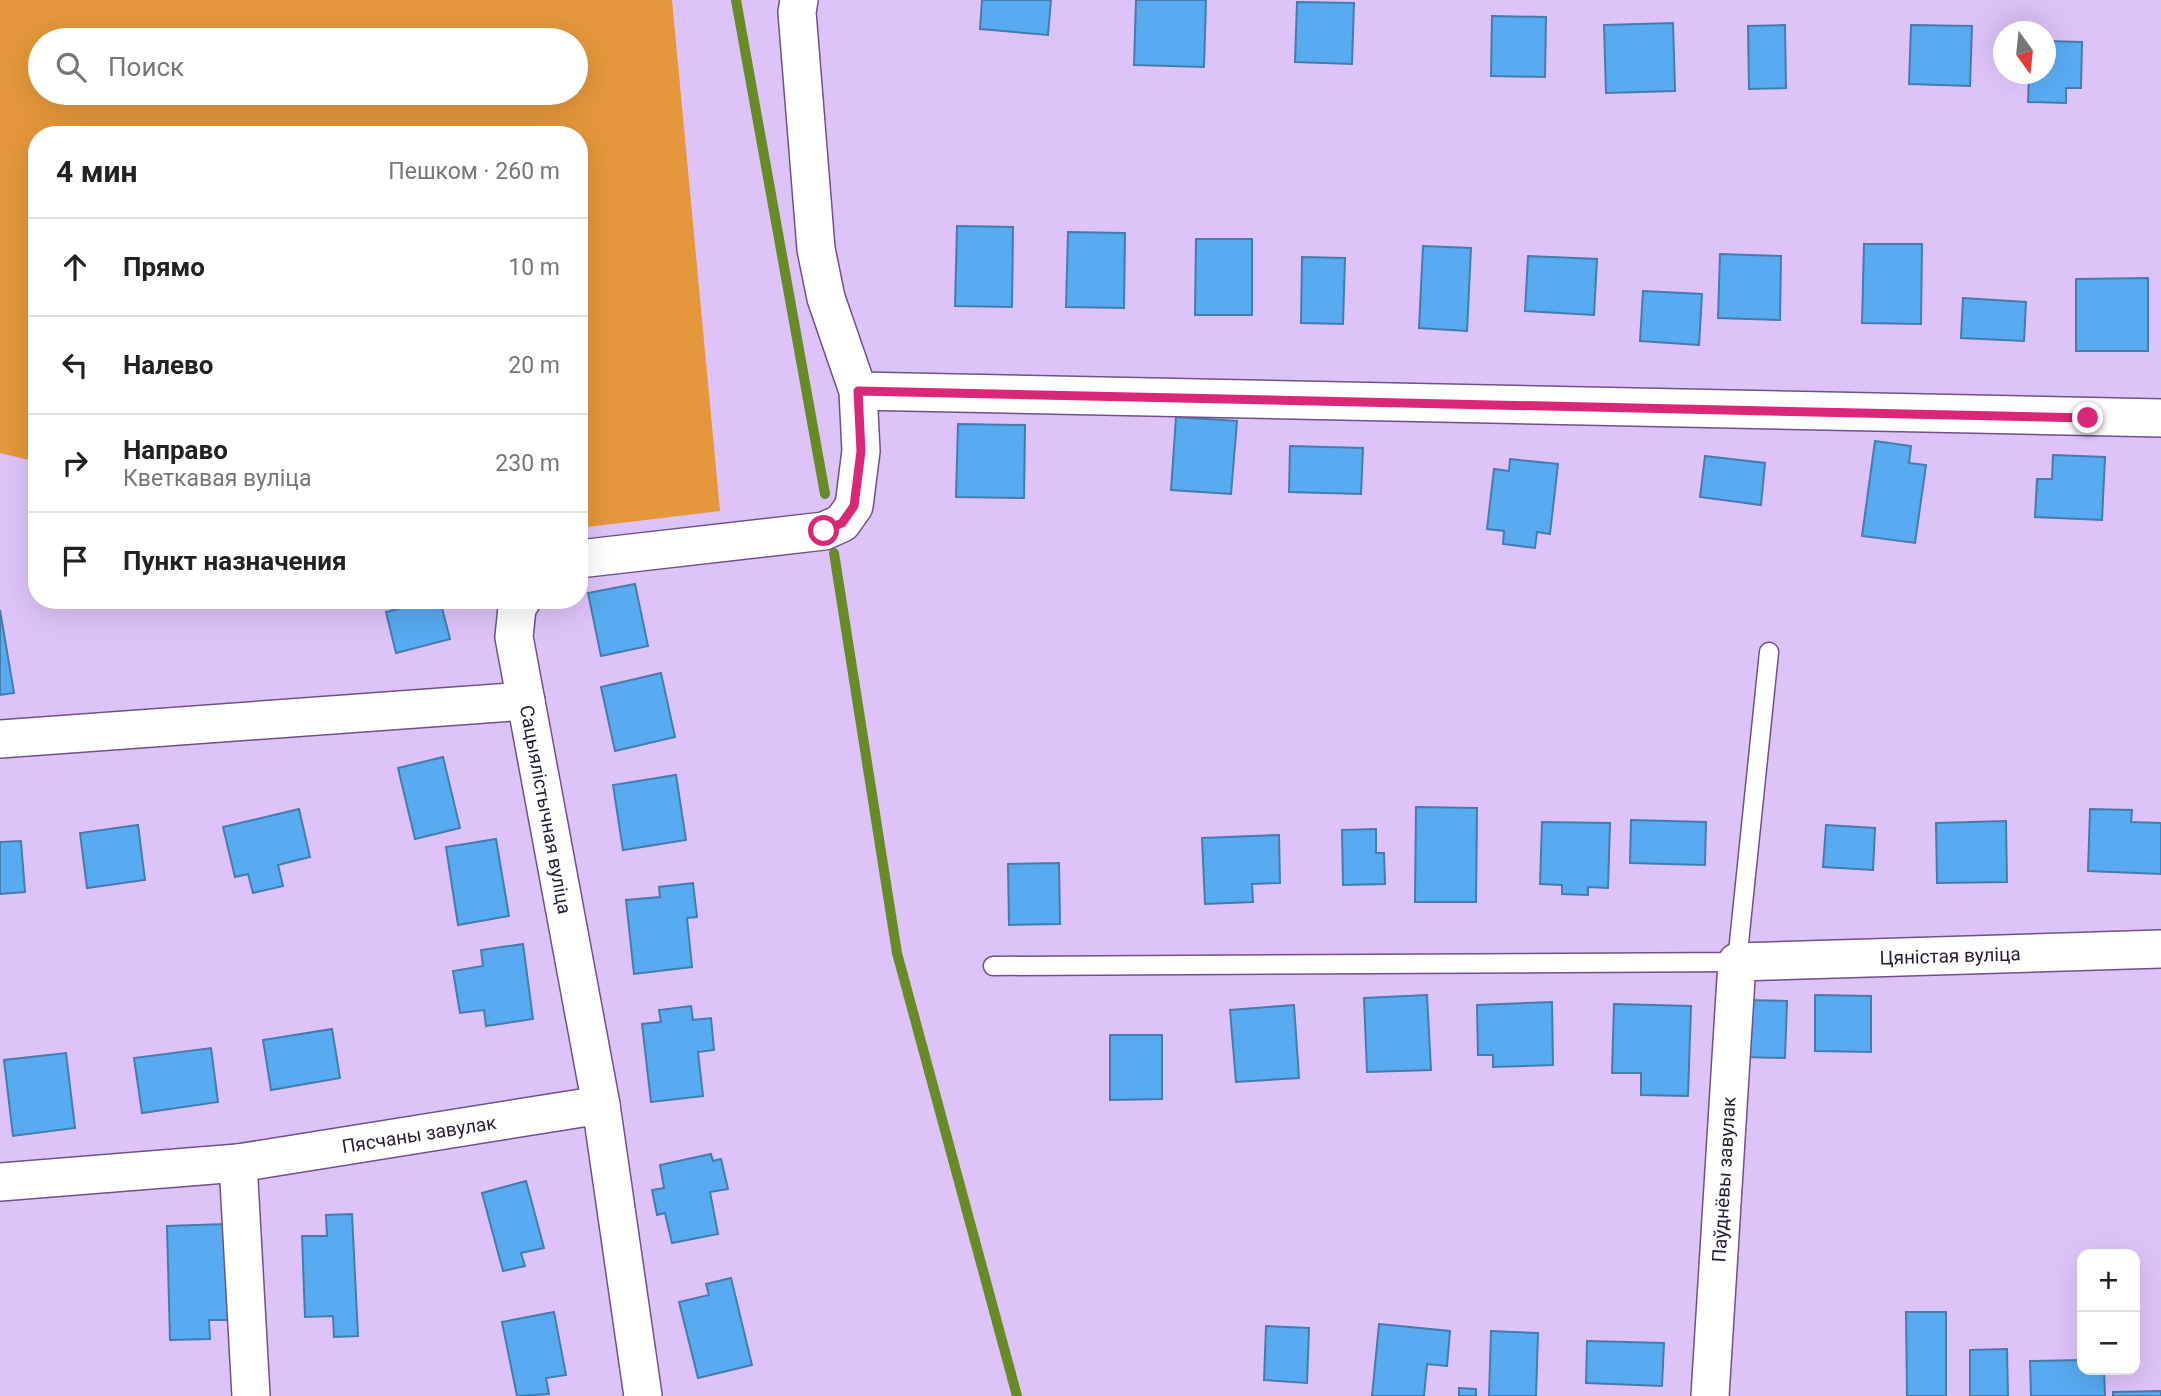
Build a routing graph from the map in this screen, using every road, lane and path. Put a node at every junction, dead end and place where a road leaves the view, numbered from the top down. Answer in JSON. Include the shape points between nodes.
{"nodes":[{"id":1,"x":799,"y":0,"type":"edge"},
{"id":2,"x":858,"y":391,"type":"junction"},
{"id":3,"x":2161,"y":418,"type":"edge"},
{"id":4,"x":588,"y":558,"type":"edge"},
{"id":5,"x":517,"y":609,"type":"edge"},
{"id":6,"x":1769,"y":652,"type":"dead end"},
{"id":7,"x":526,"y":701,"type":"junction"},
{"id":8,"x":0,"y":739,"type":"edge"},
{"id":9,"x":2161,"y":949,"type":"edge"},
{"id":10,"x":1737,"y":962,"type":"junction"},
{"id":11,"x":993,"y":966,"type":"dead end"},
{"id":12,"x":601,"y":1105,"type":"junction"},
{"id":13,"x":238,"y":1163,"type":"junction"},
{"id":14,"x":0,"y":1182,"type":"edge"},
{"id":15,"x":251,"y":1396,"type":"edge"},
{"id":16,"x":643,"y":1396,"type":"edge"},
{"id":17,"x":1710,"y":1396,"type":"edge"}],
"edges":[{"from":1,"to":2,"type":"street","via":[[816,248],[826,298]]},
{"from":2,"to":3,"type":"street"},
{"from":2,"to":4,"type":"street","via":[[861,451],[854,506],[842,523],[824,531]]},
{"from":5,"to":7,"type":"street","via":[[514,637]]},
{"from":6,"to":10,"type":"lane"},
{"from":7,"to":8,"type":"street","name":"Сацыялістычная вуліца"},
{"from":7,"to":12,"type":"street","name":"Сацыялістычная вуліца"},
{"from":9,"to":10,"type":"street","name":"Цяністая вуліца"},
{"from":10,"to":11,"type":"lane"},
{"from":10,"to":17,"type":"street","name":"Паўднёвы завулак"},
{"from":12,"to":13,"type":"street","name":"Пясчаны завулак"},
{"from":12,"to":16,"type":"street","name":"Сацыялістычная вуліца"},
{"from":13,"to":14,"type":"street","name":"Пясчаны завулак"},
{"from":13,"to":15,"type":"street"}]}
